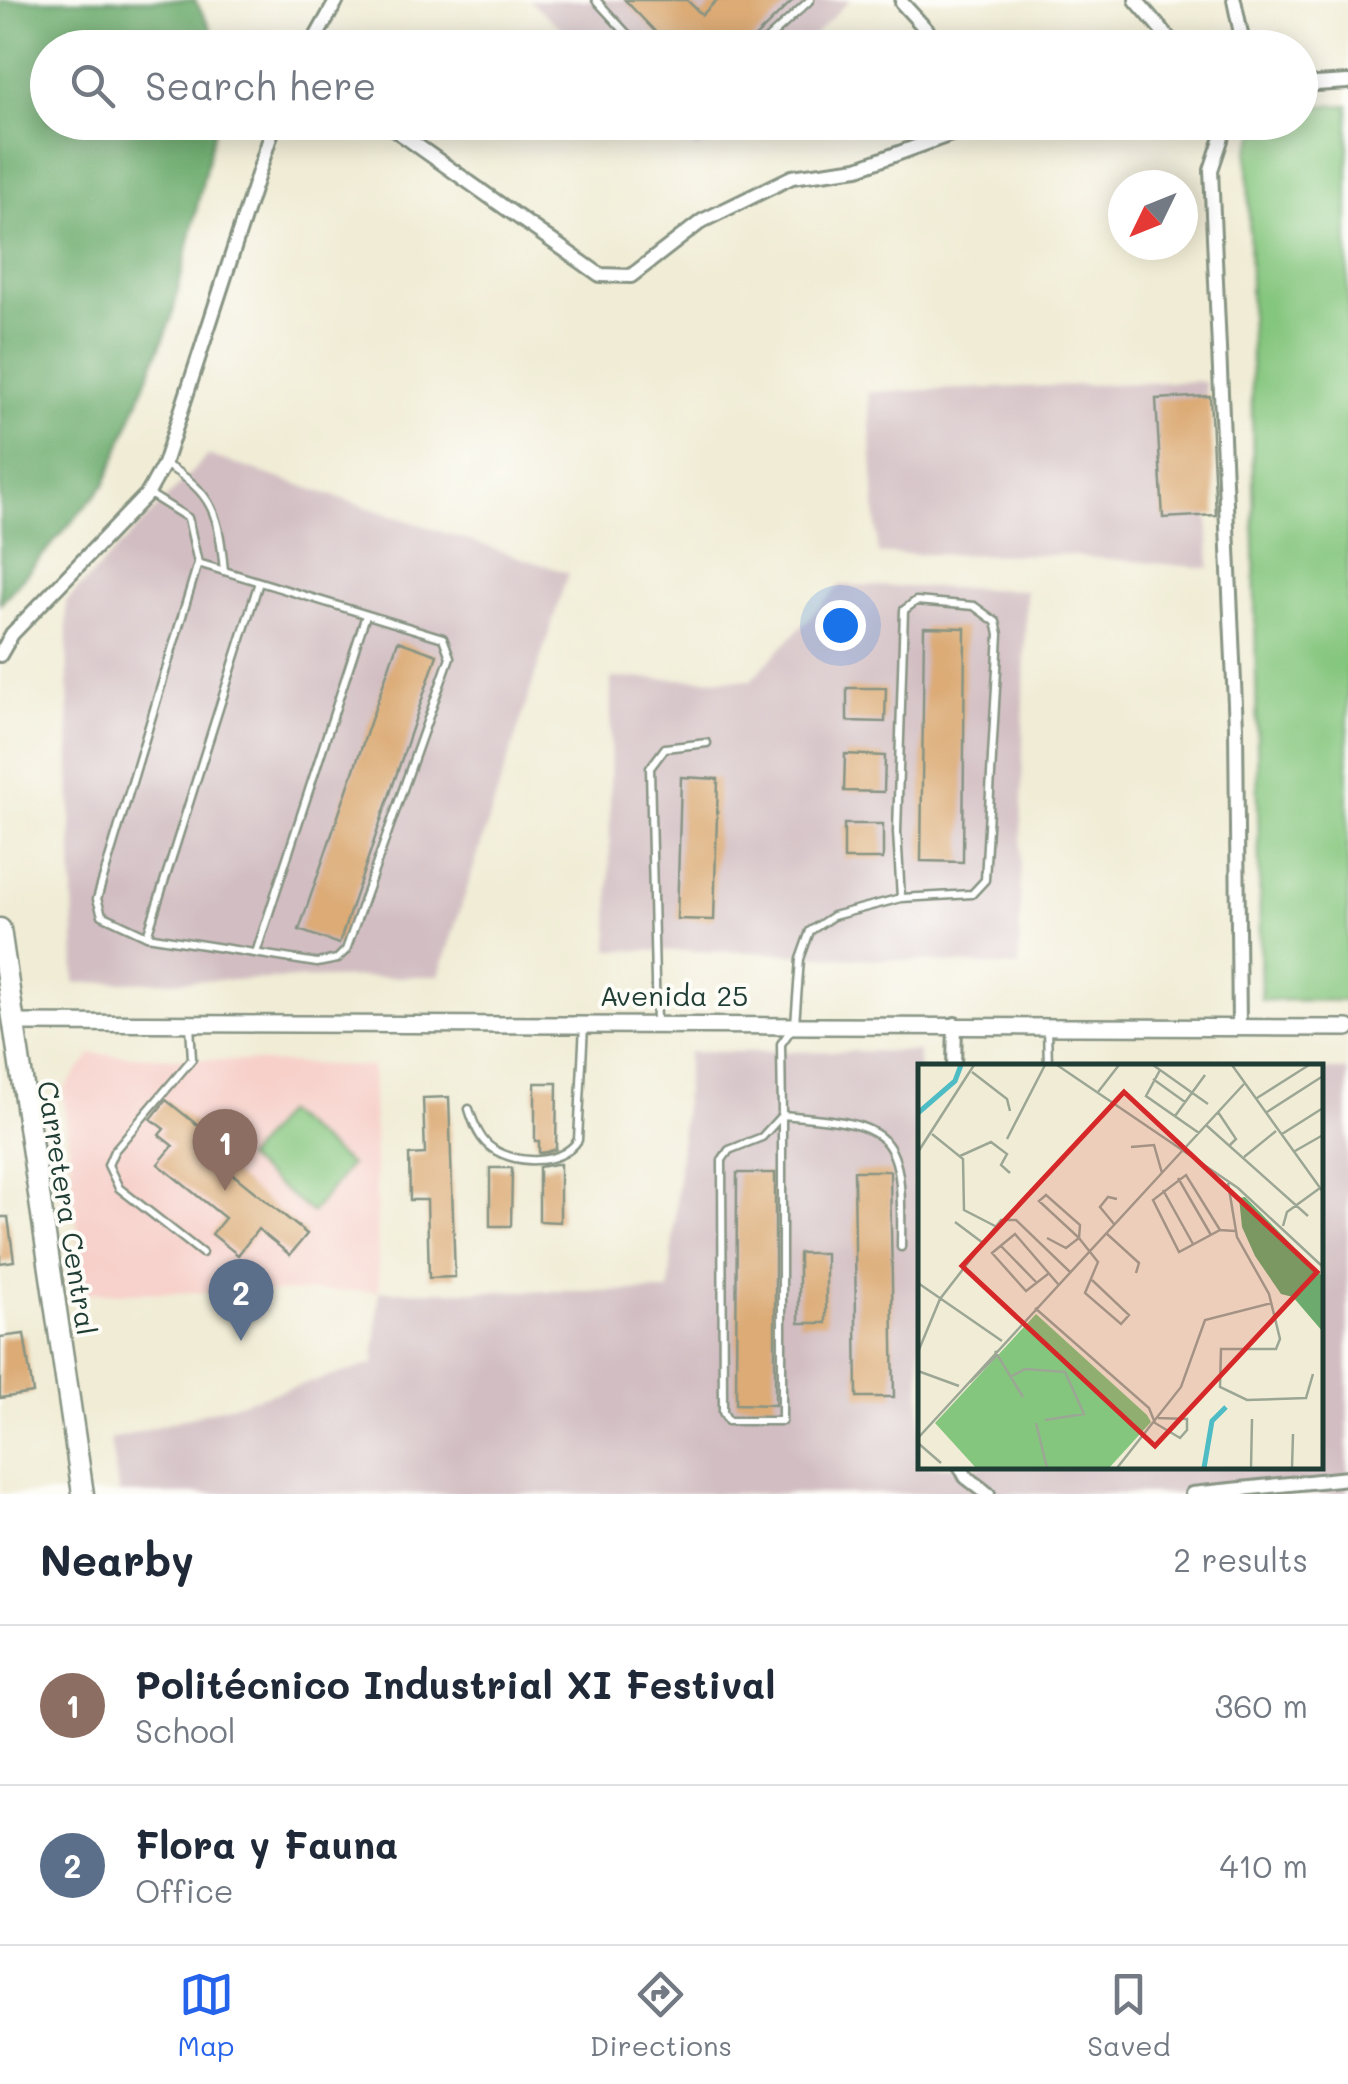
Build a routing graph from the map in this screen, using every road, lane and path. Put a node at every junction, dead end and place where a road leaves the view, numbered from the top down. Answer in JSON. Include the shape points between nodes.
{"nodes":[{"id":1,"x":337,"y":0,"type":"edge"},
{"id":2,"x":596,"y":0,"type":"edge"},
{"id":3,"x":810,"y":0,"type":"edge"},
{"id":4,"x":1136,"y":0,"type":"edge"},
{"id":5,"x":1234,"y":0,"type":"edge"},
{"id":6,"x":902,"y":2,"type":"edge"},
{"id":7,"x":320,"y":30,"type":"edge"},
{"id":8,"x":624,"y":30,"type":"edge"},
{"id":9,"x":778,"y":30,"type":"edge"},
{"id":10,"x":927,"y":30,"type":"edge"},
{"id":11,"x":1162,"y":30,"type":"edge"},
{"id":12,"x":1240,"y":30,"type":"edge"},
{"id":13,"x":1348,"y":82,"type":"edge"},
{"id":14,"x":1318,"y":84,"type":"edge"},
{"id":15,"x":269,"y":140,"type":"edge"},
{"id":16,"x":409,"y":140,"type":"edge"},
{"id":17,"x":935,"y":140,"type":"edge"},
{"id":18,"x":1222,"y":140,"type":"edge"},
{"id":19,"x":164,"y":464,"type":"junction"},
{"id":20,"x":148,"y":493,"type":"junction"},
{"id":21,"x":198,"y":563,"type":"junction"},
{"id":22,"x":224,"y":571,"type":"junction"},
{"id":23,"x":259,"y":582,"type":"junction"},
{"id":24,"x":366,"y":615,"type":"junction"},
{"id":25,"x":6,"y":637,"type":"edge"},
{"id":26,"x":0,"y":655,"type":"edge"},
{"id":27,"x":707,"y":744,"type":"dead end"},
{"id":28,"x":901,"y":898,"type":"junction"},
{"id":29,"x":0,"y":929,"type":"edge"},
{"id":30,"x":147,"y":936,"type":"junction"},
{"id":31,"x":256,"y":953,"type":"junction"},
{"id":32,"x":8,"y":1023,"type":"edge"},
{"id":33,"x":190,"y":1024,"type":"junction"},
{"id":34,"x":584,"y":1024,"type":"junction"},
{"id":35,"x":656,"y":1024,"type":"junction"},
{"id":36,"x":795,"y":1024,"type":"junction"},
{"id":37,"x":955,"y":1024,"type":"junction"},
{"id":38,"x":1047,"y":1025,"type":"junction"},
{"id":39,"x":1239,"y":1027,"type":"junction"},
{"id":40,"x":1348,"y":1028,"type":"edge"},
{"id":41,"x":0,"y":1048,"type":"edge"},
{"id":42,"x":954,"y":1064,"type":"edge"},
{"id":43,"x":1048,"y":1064,"type":"edge"},
{"id":44,"x":19,"y":1076,"type":"junction"},
{"id":45,"x":469,"y":1109,"type":"dead end"},
{"id":46,"x":782,"y":1115,"type":"junction"},
{"id":47,"x":902,"y":1247,"type":"dead end"},
{"id":48,"x":202,"y":1254,"type":"dead end"},
{"id":49,"x":963,"y":1469,"type":"edge"},
{"id":50,"x":1348,"y":1478,"type":"edge"},
{"id":51,"x":83,"y":1494,"type":"edge"},
{"id":52,"x":988,"y":1494,"type":"edge"},
{"id":53,"x":1192,"y":1494,"type":"edge"}],
"edges":[{"from":1,"to":7,"type":"street"},
{"from":2,"to":8,"type":"lane"},
{"from":3,"to":9,"type":"lane"},
{"from":4,"to":11,"type":"street"},
{"from":5,"to":12,"type":"street"},
{"from":6,"to":10,"type":"street"},
{"from":13,"to":14,"type":"street"},
{"from":15,"to":19,"type":"street"},
{"from":16,"to":17,"type":"street","via":[[600,275],[631,276],[702,221],[792,177],[858,168]]},
{"from":18,"to":39,"type":"street","via":[[1211,170],[1236,727]]},
{"from":19,"to":20,"type":"street"},
{"from":19,"to":22,"type":"lane","via":[[206,494]]},
{"from":20,"to":21,"type":"lane","via":[[188,518]]},
{"from":20,"to":25,"type":"street"},
{"from":21,"to":22,"type":"lane"},
{"from":21,"to":30,"type":"lane","via":[[97,898],[102,915]]},
{"from":22,"to":23,"type":"lane"},
{"from":23,"to":24,"type":"lane"},
{"from":23,"to":30,"type":"lane"},
{"from":24,"to":31,"type":"lane"},
{"from":24,"to":31,"type":"lane","via":[[443,638],[450,658],[346,950],[317,963]]},
{"from":25,"to":26,"type":"street"},
{"from":27,"to":35,"type":"lane","via":[[665,748],[650,768]]},
{"from":28,"to":28,"type":"lane","via":[[904,610],[916,601],[974,606],[996,622],[999,634],[986,880],[972,894]]},
{"from":28,"to":36,"type":"lane","via":[[833,916],[810,932],[800,958]]},
{"from":29,"to":32,"type":"main road","name":"Carretera Central"},
{"from":30,"to":31,"type":"lane"},
{"from":32,"to":33,"type":"street","name":"Avenida 25"},
{"from":32,"to":44,"type":"main road","name":"Carretera Central"},
{"from":33,"to":34,"type":"street","name":"Avenida 25"},
{"from":33,"to":48,"type":"lane","via":[[192,1058],[108,1164],[119,1188]]},
{"from":34,"to":35,"type":"street","name":"Avenida 25"},
{"from":34,"to":45,"type":"lane","via":[[578,1140],[572,1150],[520,1160],[500,1154],[485,1143]]},
{"from":35,"to":36,"type":"street","name":"Avenida 25"},
{"from":36,"to":37,"type":"street","name":"Avenida 25"},
{"from":36,"to":46,"type":"lane","via":[[780,1044]]},
{"from":37,"to":38,"type":"street","name":"Avenida 25"},
{"from":37,"to":42,"type":"street"},
{"from":38,"to":39,"type":"street","name":"Avenida 25"},
{"from":38,"to":43,"type":"lane"},
{"from":39,"to":40,"type":"street","name":"Avenida 25"},
{"from":41,"to":44,"type":"main road"},
{"from":44,"to":51,"type":"main road","name":"Carretera Central"},
{"from":46,"to":46,"type":"lane","via":[[782,1421],[728,1420],[722,1160],[729,1150],[762,1137]]},
{"from":46,"to":47,"type":"lane","via":[[851,1120],[883,1141],[902,1173]]},
{"from":49,"to":52,"type":"street"},
{"from":50,"to":53,"type":"street"}]}
